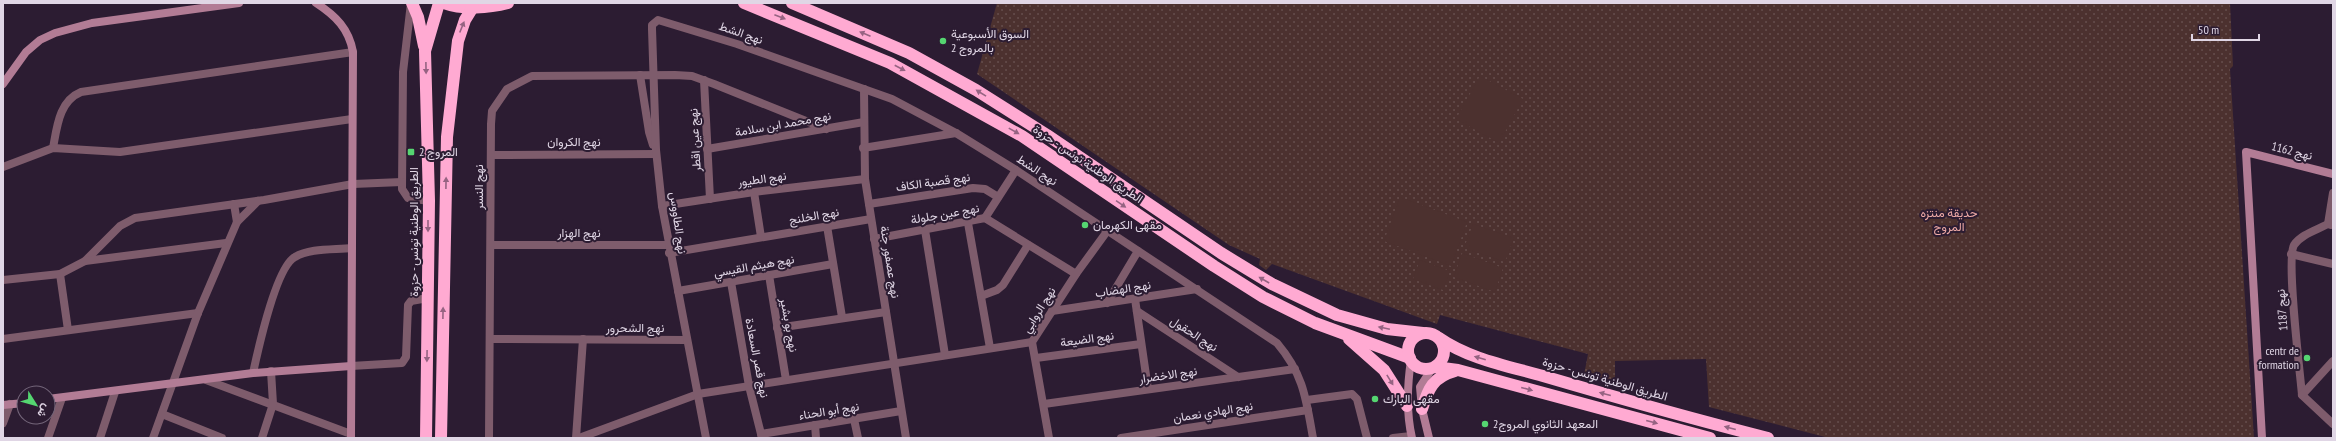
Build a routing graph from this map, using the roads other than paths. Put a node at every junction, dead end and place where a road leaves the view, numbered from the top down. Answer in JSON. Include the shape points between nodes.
{"nodes":[{"id":1,"x":239,"y":3,"type":"edge"},
{"id":2,"x":316,"y":3,"type":"edge"},
{"id":3,"x":412,"y":3,"type":"edge"},
{"id":4,"x":439,"y":3,"type":"edge"},
{"id":5,"x":444,"y":3,"type":"edge"},
{"id":6,"x":508,"y":3,"type":"edge"},
{"id":7,"x":744,"y":3,"type":"edge"},
{"id":8,"x":792,"y":3,"type":"edge"},
{"id":9,"x":470,"y":5,"type":"edge"},
{"id":10,"x":666,"y":21,"type":"joint"},
{"id":11,"x":425,"y":51,"type":"junction"},
{"id":12,"x":353,"y":52,"type":"junction"},
{"id":13,"x":640,"y":75,"type":"junction"},
{"id":14,"x":652,"y":75,"type":"junction"},
{"id":15,"x":704,"y":80,"type":"junction"},
{"id":16,"x":3,"y":84,"type":"edge"},
{"id":17,"x":864,"y":89,"type":"junction"},
{"id":18,"x":352,"y":119,"type":"junction"},
{"id":19,"x":864,"y":122,"type":"junction"},
{"id":20,"x":826,"y":129,"type":"junction"},
{"id":21,"x":956,"y":133,"type":"junction"},
{"id":22,"x":53,"y":148,"type":"junction"},
{"id":23,"x":863,"y":148,"type":"junction"},
{"id":24,"x":707,"y":149,"type":"junction"},
{"id":25,"x":656,"y":152,"type":"junction"},
{"id":26,"x":491,"y":154,"type":"junction"},
{"id":27,"x":3,"y":167,"type":"edge"},
{"id":28,"x":1016,"y":170,"type":"junction"},
{"id":29,"x":2333,"y":174,"type":"edge"},
{"id":30,"x":865,"y":179,"type":"junction"},
{"id":31,"x":402,"y":182,"type":"junction"},
{"id":32,"x":353,"y":184,"type":"junction"},
{"id":33,"x":754,"y":192,"type":"junction"},
{"id":34,"x":2333,"y":193,"type":"edge"},
{"id":35,"x":998,"y":197,"type":"junction"},
{"id":36,"x":710,"y":199,"type":"junction"},
{"id":37,"x":258,"y":201,"type":"junction"},
{"id":38,"x":429,"y":201,"type":"junction"},
{"id":39,"x":234,"y":204,"type":"junction"},
{"id":40,"x":869,"y":204,"type":"junction"},
{"id":41,"x":662,"y":206,"type":"junction"},
{"id":42,"x":985,"y":218,"type":"junction"},
{"id":43,"x":871,"y":219,"type":"junction"},
{"id":44,"x":237,"y":222,"type":"junction"},
{"id":45,"x":968,"y":223,"type":"junction"},
{"id":46,"x":2331,"y":224,"type":"edge"},
{"id":47,"x":827,"y":226,"type":"junction"},
{"id":48,"x":925,"y":230,"type":"junction"},
{"id":49,"x":1108,"y":230,"type":"junction"},
{"id":50,"x":761,"y":237,"type":"junction"},
{"id":51,"x":874,"y":239,"type":"junction"},
{"id":52,"x":226,"y":243,"type":"junction"},
{"id":53,"x":491,"y":245,"type":"junction"},
{"id":54,"x":1028,"y":245,"type":"junction"},
{"id":55,"x":352,"y":248,"type":"junction"},
{"id":56,"x":668,"y":249,"type":"junction"},
{"id":57,"x":1138,"y":251,"type":"junction"},
{"id":58,"x":2291,"y":254,"type":"junction"},
{"id":59,"x":85,"y":261,"type":"junction"},
{"id":60,"x":833,"y":264,"type":"junction"},
{"id":61,"x":2333,"y":264,"type":"edge"},
{"id":62,"x":60,"y":274,"type":"junction"},
{"id":63,"x":1076,"y":274,"type":"junction"},
{"id":64,"x":769,"y":275,"type":"junction"},
{"id":65,"x":3,"y":280,"type":"edge"},
{"id":66,"x":731,"y":282,"type":"junction"},
{"id":67,"x":1197,"y":289,"type":"junction"},
{"id":68,"x":678,"y":291,"type":"junction"},
{"id":69,"x":981,"y":296,"type":"junction"},
{"id":70,"x":428,"y":298,"type":"junction"},
{"id":71,"x":1135,"y":299,"type":"junction"},
{"id":72,"x":1107,"y":303,"type":"junction"},
{"id":73,"x":1052,"y":311,"type":"junction"},
{"id":74,"x":1137,"y":311,"type":"junction"},
{"id":75,"x":886,"y":312,"type":"junction"},
{"id":76,"x":198,"y":313,"type":"junction"},
{"id":77,"x":842,"y":317,"type":"junction"},
{"id":78,"x":778,"y":328,"type":"junction"},
{"id":79,"x":68,"y":330,"type":"junction"},
{"id":80,"x":1423,"y":333,"type":"junction"},
{"id":81,"x":1342,"y":334,"type":"junction"},
{"id":82,"x":1439,"y":338,"type":"junction"},
{"id":83,"x":3,"y":339,"type":"edge"},
{"id":84,"x":490,"y":340,"type":"junction"},
{"id":85,"x":583,"y":340,"type":"junction"},
{"id":86,"x":686,"y":340,"type":"junction"},
{"id":87,"x":1032,"y":342,"type":"junction"},
{"id":88,"x":1141,"y":344,"type":"junction"},
{"id":89,"x":990,"y":348,"type":"junction"},
{"id":90,"x":945,"y":355,"type":"junction"},
{"id":91,"x":1036,"y":358,"type":"junction"},
{"id":92,"x":1411,"y":359,"type":"junction"},
{"id":93,"x":2333,"y":361,"type":"edge"},
{"id":94,"x":893,"y":363,"type":"junction"},
{"id":95,"x":351,"y":366,"type":"junction"},
{"id":96,"x":1434,"y":367,"type":"junction"},
{"id":97,"x":1295,"y":370,"type":"junction"},
{"id":98,"x":1458,"y":370,"type":"junction"},
{"id":99,"x":271,"y":371,"type":"junction"},
{"id":100,"x":253,"y":373,"type":"junction"},
{"id":101,"x":1238,"y":377,"type":"junction"},
{"id":102,"x":206,"y":380,"type":"junction"},
{"id":103,"x":786,"y":380,"type":"junction"},
{"id":104,"x":174,"y":385,"type":"junction"},
{"id":105,"x":749,"y":386,"type":"junction"},
{"id":106,"x":1148,"y":389,"type":"junction"},
{"id":107,"x":115,"y":392,"type":"junction"},
{"id":108,"x":698,"y":394,"type":"junction"},
{"id":109,"x":2302,"y":395,"type":"junction"},
{"id":110,"x":62,"y":398,"type":"junction"},
{"id":111,"x":56,"y":399,"type":"edge"},
{"id":112,"x":1307,"y":400,"type":"junction"},
{"id":113,"x":16,"y":403,"type":"edge"},
{"id":114,"x":273,"y":404,"type":"junction"},
{"id":115,"x":1044,"y":404,"type":"junction"},
{"id":116,"x":6,"y":405,"type":"edge"},
{"id":117,"x":1407,"y":406,"type":"junction"},
{"id":118,"x":1308,"y":410,"type":"junction"},
{"id":119,"x":1422,"y":410,"type":"junction"},
{"id":120,"x":901,"y":411,"type":"junction"},
{"id":121,"x":162,"y":414,"type":"junction"},
{"id":122,"x":854,"y":419,"type":"junction"},
{"id":123,"x":2332,"y":420,"type":"edge"},
{"id":124,"x":3,"y":423,"type":"edge"},
{"id":125,"x":815,"y":425,"type":"junction"},
{"id":126,"x":351,"y":436,"type":"edge"},
{"id":127,"x":761,"y":436,"type":"edge"},
{"id":128,"x":1411,"y":437,"type":"edge"},
{"id":129,"x":48,"y":438,"type":"edge"},
{"id":130,"x":100,"y":438,"type":"edge"},
{"id":131,"x":153,"y":438,"type":"edge"},
{"id":132,"x":222,"y":438,"type":"edge"},
{"id":133,"x":262,"y":438,"type":"edge"},
{"id":134,"x":426,"y":438,"type":"edge"},
{"id":135,"x":441,"y":438,"type":"edge"},
{"id":136,"x":489,"y":438,"type":"edge"},
{"id":137,"x":576,"y":438,"type":"edge"},
{"id":138,"x":579,"y":438,"type":"edge"},
{"id":139,"x":706,"y":438,"type":"edge"},
{"id":140,"x":816,"y":438,"type":"edge"},
{"id":141,"x":858,"y":438,"type":"edge"},
{"id":142,"x":906,"y":438,"type":"edge"},
{"id":143,"x":1049,"y":438,"type":"edge"},
{"id":144,"x":1121,"y":438,"type":"edge"},
{"id":145,"x":1313,"y":438,"type":"edge"},
{"id":146,"x":1367,"y":438,"type":"edge"},
{"id":147,"x":1394,"y":438,"type":"edge"},
{"id":148,"x":1429,"y":438,"type":"edge"},
{"id":149,"x":1710,"y":438,"type":"edge"},
{"id":150,"x":1768,"y":438,"type":"edge"},
{"id":151,"x":2262,"y":438,"type":"edge"}],
"edges":[{"from":1,"to":16,"type":"street","via":[[92,23],[55,33],[40,40],[26,52]]},
{"from":2,"to":12,"type":"street","via":[[341,22],[351,41]]},
{"from":3,"to":11,"type":"highway","via":[[421,28]]},
{"from":3,"to":31,"type":"street","via":[[403,66]]},
{"from":4,"to":11,"type":"highway","name":"الطريق الوطنية تونس - حزوة"},
{"from":5,"to":9,"type":"highway"},
{"from":6,"to":9,"type":"highway","via":[[499,6]]},
{"from":7,"to":81,"type":"highway","name":"الطريق الوطنية تونس - حزوة","one_way":true,"via":[[890,63],[922,80],[1022,136],[1263,297]]},
{"from":80,"to":8,"type":"highway","name":"الطريق الوطنية تونس - حزوة","one_way":true,"via":[[1387,330],[1337,315],[1272,284],[1221,253],[976,90],[909,53]]},
{"from":135,"to":9,"type":"highway","one_way":true,"via":[[447,138],[458,41]]},
{"from":10,"to":14,"type":"street","name":"نهج الطاووس","via":[[658,20],[652,25]]},
{"from":10,"to":17,"type":"street","name":"نهج الشط"},
{"from":11,"to":38,"type":"highway","name":"الطريق الوطنية تونس - حزوة","one_way":true},
{"from":12,"to":18,"type":"street"},
{"from":12,"to":22,"type":"street","via":[[81,92],[62,108]]},
{"from":13,"to":14,"type":"street","name":"نهج النسر"},
{"from":13,"to":25,"type":"street","via":[[649,132]]},
{"from":13,"to":26,"type":"street","name":"نهج النسر","via":[[532,76],[523,79],[507,89],[492,111]]},
{"from":14,"to":15,"type":"street","name":"نهج النسر","via":[[692,76]]},
{"from":14,"to":25,"type":"street","name":"نهج الطاووس"},
{"from":15,"to":20,"type":"street","name":"نهج النسر"},
{"from":15,"to":24,"type":"street","name":"نهج عين اقطر"},
{"from":17,"to":19,"type":"street","name":"نهج عصفور جنة"},
{"from":17,"to":21,"type":"street","name":"نهج الشط","via":[[892,99]]},
{"from":18,"to":22,"type":"street","via":[[120,152]]},
{"from":18,"to":32,"type":"street"},
{"from":19,"to":20,"type":"street","name":"نهج محمد ابن سلامة"},
{"from":19,"to":23,"type":"street","name":"نهج عصفور جنة"},
{"from":20,"to":24,"type":"street","name":"نهج محمد ابن سلامة"},
{"from":21,"to":23,"type":"street"},
{"from":21,"to":28,"type":"street","name":"نهج الشط"},
{"from":22,"to":27,"type":"street"},
{"from":23,"to":30,"type":"street","name":"نهج عصفور جنة"},
{"from":24,"to":36,"type":"street","name":"نهج عين اقطر"},
{"from":25,"to":26,"type":"street","name":"نهج الكروان"},
{"from":25,"to":41,"type":"street","name":"نهج الطاووس"},
{"from":26,"to":53,"type":"street","name":"نهج النسر"},
{"from":28,"to":35,"type":"street"},
{"from":28,"to":49,"type":"street","name":"نهج الشط"},
{"from":29,"to":151,"type":"street","name":"نهج 1162","via":[[2246,152]]},
{"from":30,"to":33,"type":"street","name":"نهج الطيور"},
{"from":30,"to":40,"type":"street","name":"نهج عصفور جنة"},
{"from":31,"to":32,"type":"street"},
{"from":31,"to":38,"type":"street","via":[[404,194],[408,198]]},
{"from":32,"to":37,"type":"street"},
{"from":32,"to":55,"type":"street"},
{"from":33,"to":36,"type":"street","name":"نهج الطيور"},
{"from":33,"to":50,"type":"street"},
{"from":34,"to":46,"type":"street"},
{"from":35,"to":40,"type":"street","name":"نهج قصبة الكاف","via":[[984,189],[973,188]]},
{"from":35,"to":42,"type":"street"},
{"from":36,"to":41,"type":"street","name":"نهج الطيور"},
{"from":37,"to":39,"type":"street"},
{"from":37,"to":44,"type":"street"},
{"from":38,"to":70,"type":"highway","name":"الطريق الوطنية تونس - حزوة","one_way":true},
{"from":39,"to":44,"type":"street"},
{"from":39,"to":59,"type":"street","via":[[135,218],[120,226]]},
{"from":40,"to":43,"type":"street","name":"نهج عصفور جنة"},
{"from":41,"to":56,"type":"street","name":"نهج الطاووس"},
{"from":42,"to":45,"type":"street","name":"نهج عين جلولة"},
{"from":42,"to":54,"type":"street","name":"نهج عين جلولة"},
{"from":43,"to":47,"type":"street","name":"نهج الخلنج"},
{"from":43,"to":51,"type":"street","name":"نهج عصفور جنة"},
{"from":44,"to":52,"type":"street"},
{"from":45,"to":48,"type":"street","name":"نهج عين جلولة"},
{"from":45,"to":69,"type":"street"},
{"from":46,"to":58,"type":"street","via":[[2297,241]]},
{"from":47,"to":50,"type":"street","name":"نهج الخلنج"},
{"from":47,"to":60,"type":"street"},
{"from":48,"to":51,"type":"street","name":"نهج عين جلولة"},
{"from":48,"to":90,"type":"street"},
{"from":49,"to":57,"type":"street","name":"نهج الشط"},
{"from":49,"to":63,"type":"street","name":"نهج الروابي"},
{"from":50,"to":56,"type":"street","name":"نهج الخلنج"},
{"from":51,"to":75,"type":"street","name":"نهج عصفور جنة"},
{"from":52,"to":59,"type":"street"},
{"from":52,"to":76,"type":"street"},
{"from":53,"to":56,"type":"street","name":"نهج الهزار"},
{"from":53,"to":84,"type":"street","name":"نهج النسر"},
{"from":54,"to":63,"type":"street","name":"نهج عين جلولة"},
{"from":54,"to":69,"type":"street","via":[[1003,285]]},
{"from":55,"to":95,"type":"street"},
{"from":55,"to":100,"type":"street","via":[[310,252],[294,257],[287,264],[270,307]]},
{"from":56,"to":68,"type":"street","name":"نهج الطاووس"},
{"from":57,"to":67,"type":"street","name":"نهج الشط"},
{"from":57,"to":72,"type":"street"},
{"from":58,"to":61,"type":"street"},
{"from":58,"to":109,"type":"street","name":"نهج 1187"},
{"from":59,"to":62,"type":"street"},
{"from":60,"to":64,"type":"street","name":"نهج هيثم القيسي"},
{"from":60,"to":77,"type":"street"},
{"from":62,"to":65,"type":"street"},
{"from":62,"to":79,"type":"street"},
{"from":63,"to":73,"type":"street","name":"نهج الروابي"},
{"from":64,"to":66,"type":"street","name":"نهج هيثم القيسي"},
{"from":64,"to":78,"type":"street","name":"نهج بو بشير"},
{"from":66,"to":68,"type":"street","name":"نهج هيثم القيسي"},
{"from":66,"to":105,"type":"street","name":"نهج قصر السعادة"},
{"from":67,"to":71,"type":"street","name":"نهج الهضاب"},
{"from":67,"to":97,"type":"street","name":"نهج الشط","via":[[1274,340],[1288,356]]},
{"from":68,"to":86,"type":"street","name":"نهج الطاووس"},
{"from":69,"to":89,"type":"street"},
{"from":70,"to":95,"type":"street","via":[[414,300],[408,305],[406,358],[402,363]]},
{"from":70,"to":134,"type":"highway","name":"الطريق الوطنية تونس - حزوة","one_way":true},
{"from":71,"to":72,"type":"street","name":"نهج الهضاب"},
{"from":71,"to":74,"type":"street"},
{"from":72,"to":73,"type":"street","name":"نهج الهضاب"},
{"from":73,"to":87,"type":"street","name":"نهج الروابي"},
{"from":74,"to":88,"type":"street"},
{"from":74,"to":101,"type":"street","name":"نهج الحقول"},
{"from":75,"to":77,"type":"street"},
{"from":75,"to":94,"type":"street","name":"نهج عصفور جنة"},
{"from":76,"to":79,"type":"street"},
{"from":76,"to":104,"type":"street"},
{"from":77,"to":78,"type":"street"},
{"from":78,"to":103,"type":"street","name":"نهج بو بشير"},
{"from":79,"to":83,"type":"street"},
{"from":80,"to":82,"type":"highway"},
{"from":80,"to":92,"type":"highway","via":[[1410,343],[1408,350]]},
{"from":81,"to":92,"type":"highway","name":"الطريق الوطنية تونس - حزوة"},
{"from":81,"to":117,"type":"highway","one_way":true,"via":[[1384,370]]},
{"from":82,"to":96,"type":"highway","via":[[1444,351],[1442,360]]},
{"from":150,"to":82,"type":"highway","name":"الطريق الوطنية تونس - حزوة","one_way":true,"via":[[1470,355]]},
{"from":84,"to":85,"type":"street","name":"نهج الشحرور"},
{"from":84,"to":136,"type":"street","name":"نهج النسر"},
{"from":85,"to":86,"type":"street","name":"نهج الشحرور"},
{"from":85,"to":137,"type":"street"},
{"from":86,"to":108,"type":"street","name":"نهج الطاووس"},
{"from":87,"to":89,"type":"street"},
{"from":87,"to":91,"type":"street","name":"نهج الروابي"},
{"from":88,"to":91,"type":"street","name":"نهج الضيعة"},
{"from":88,"to":106,"type":"street"},
{"from":89,"to":90,"type":"street"},
{"from":90,"to":94,"type":"street"},
{"from":91,"to":115,"type":"street","name":"نهج الروابي"},
{"from":92,"to":96,"type":"highway","via":[[1421,368]]},
{"from":92,"to":117,"type":"street"},
{"from":93,"to":109,"type":"street"},
{"from":94,"to":103,"type":"street"},
{"from":94,"to":120,"type":"street","name":"نهج عصفور جنة"},
{"from":95,"to":99,"type":"street"},
{"from":95,"to":126,"type":"street"},
{"from":96,"to":98,"type":"highway"},
{"from":96,"to":119,"type":"street","via":[[1420,387]]},
{"from":97,"to":101,"type":"street","name":"نهج الاخضرار"},
{"from":97,"to":112,"type":"street","name":"نهج الشط"},
{"from":98,"to":119,"type":"highway","via":[[1443,374],[1436,380],[1426,396]]},
{"from":98,"to":149,"type":"highway","one_way":true},
{"from":99,"to":100,"type":"street"},
{"from":99,"to":114,"type":"street"},
{"from":100,"to":102,"type":"street"},
{"from":101,"to":106,"type":"street","name":"نهج الاخضرار"},
{"from":102,"to":104,"type":"street"},
{"from":102,"to":114,"type":"street"},
{"from":103,"to":105,"type":"street"},
{"from":104,"to":107,"type":"street"},
{"from":104,"to":121,"type":"street"},
{"from":105,"to":108,"type":"street"},
{"from":105,"to":127,"type":"street","name":"نهج قصر السعادة"},
{"from":106,"to":115,"type":"street","name":"نهج الاخضرار"},
{"from":107,"to":110,"type":"street"},
{"from":107,"to":130,"type":"street"},
{"from":108,"to":138,"type":"street"},
{"from":108,"to":139,"type":"street","name":"نهج الطاووس"},
{"from":109,"to":123,"type":"street"},
{"from":110,"to":111,"type":"street"},
{"from":110,"to":129,"type":"street"},
{"from":112,"to":118,"type":"street","name":"نهج الشط"},
{"from":112,"to":146,"type":"street","via":[[1352,394],[1357,399]]},
{"from":113,"to":116,"type":"street"},
{"from":114,"to":126,"type":"street"},
{"from":114,"to":133,"type":"street"},
{"from":115,"to":143,"type":"street","name":"نهج الروابي"},
{"from":116,"to":124,"type":"street"},
{"from":117,"to":128,"type":"street"},
{"from":118,"to":144,"type":"street","name":"نهج الهادي نعمان"},
{"from":118,"to":145,"type":"street","name":"نهج الشط"},
{"from":119,"to":148,"type":"street"},
{"from":120,"to":122,"type":"street","name":"نهج أبو الحناء"},
{"from":120,"to":142,"type":"street","name":"نهج عصفور جنة"},
{"from":121,"to":131,"type":"street"},
{"from":121,"to":132,"type":"street"},
{"from":122,"to":125,"type":"street","name":"نهج أبو الحناء"},
{"from":122,"to":141,"type":"street"},
{"from":125,"to":127,"type":"street","name":"نهج أبو الحناء"},
{"from":125,"to":140,"type":"street"},
{"from":128,"to":147,"type":"street"}]}
